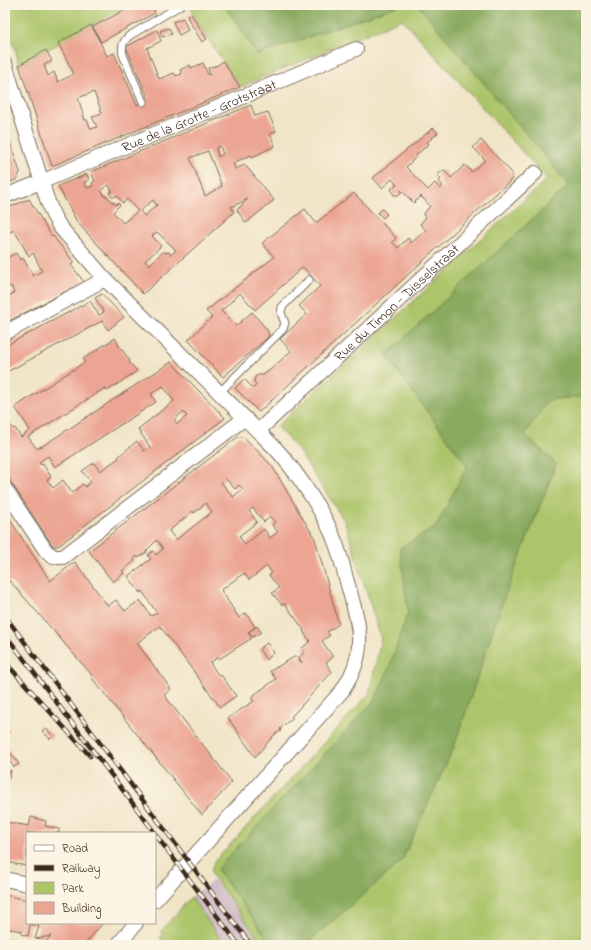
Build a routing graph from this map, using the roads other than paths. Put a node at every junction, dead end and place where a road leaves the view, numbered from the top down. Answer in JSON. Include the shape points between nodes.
{"nodes":[{"id":1,"x":182,"y":5,"type":"edge"},
{"id":2,"x":356,"y":49,"type":"dead end"},
{"id":3,"x":5,"y":64,"type":"edge"},
{"id":4,"x":143,"y":102,"type":"dead end"},
{"id":5,"x":535,"y":173,"type":"dead end"},
{"id":6,"x":41,"y":182,"type":"junction"},
{"id":7,"x":5,"y":196,"type":"edge"},
{"id":8,"x":105,"y":279,"type":"junction"},
{"id":9,"x":309,"y":280,"type":"dead end"},
{"id":10,"x":5,"y":333,"type":"edge"},
{"id":11,"x":219,"y":393,"type":"junction"},
{"id":12,"x":245,"y":418,"type":"junction"},
{"id":13,"x":258,"y":431,"type":"junction"},
{"id":14,"x":5,"y":489,"type":"edge"},
{"id":15,"x":5,"y":879,"type":"edge"},
{"id":16,"x":26,"y":884,"type":"edge"},
{"id":17,"x":156,"y":899,"type":"edge"},
{"id":18,"x":135,"y":924,"type":"edge"},
{"id":19,"x":118,"y":945,"type":"edge"}],
"edges":[{"from":1,"to":4,"type":"lane","via":[[123,42],[123,55]]},
{"from":2,"to":6,"type":"street","name":"Rue de la Grotte - Grotstraat","via":[[155,131]]},
{"from":3,"to":6,"type":"street"},
{"from":5,"to":13,"type":"street","name":"Rue du Timon - Disselstraat"},
{"from":6,"to":7,"type":"street","name":"Rue de la Grotte - Grotstraat"},
{"from":6,"to":8,"type":"street","via":[[60,227]]},
{"from":8,"to":10,"type":"street"},
{"from":8,"to":11,"type":"street"},
{"from":9,"to":11,"type":"lane","via":[[282,306],[281,313],[285,323],[283,329]]},
{"from":11,"to":12,"type":"street"},
{"from":12,"to":13,"type":"street"},
{"from":12,"to":14,"type":"street","via":[[63,557],[54,557],[46,551]]},
{"from":13,"to":17,"type":"street","via":[[293,470],[324,519],[336,545],[357,620],[359,642],[356,663],[348,683],[336,700]]},
{"from":15,"to":16,"type":"street"},
{"from":18,"to":19,"type":"street"}]}
